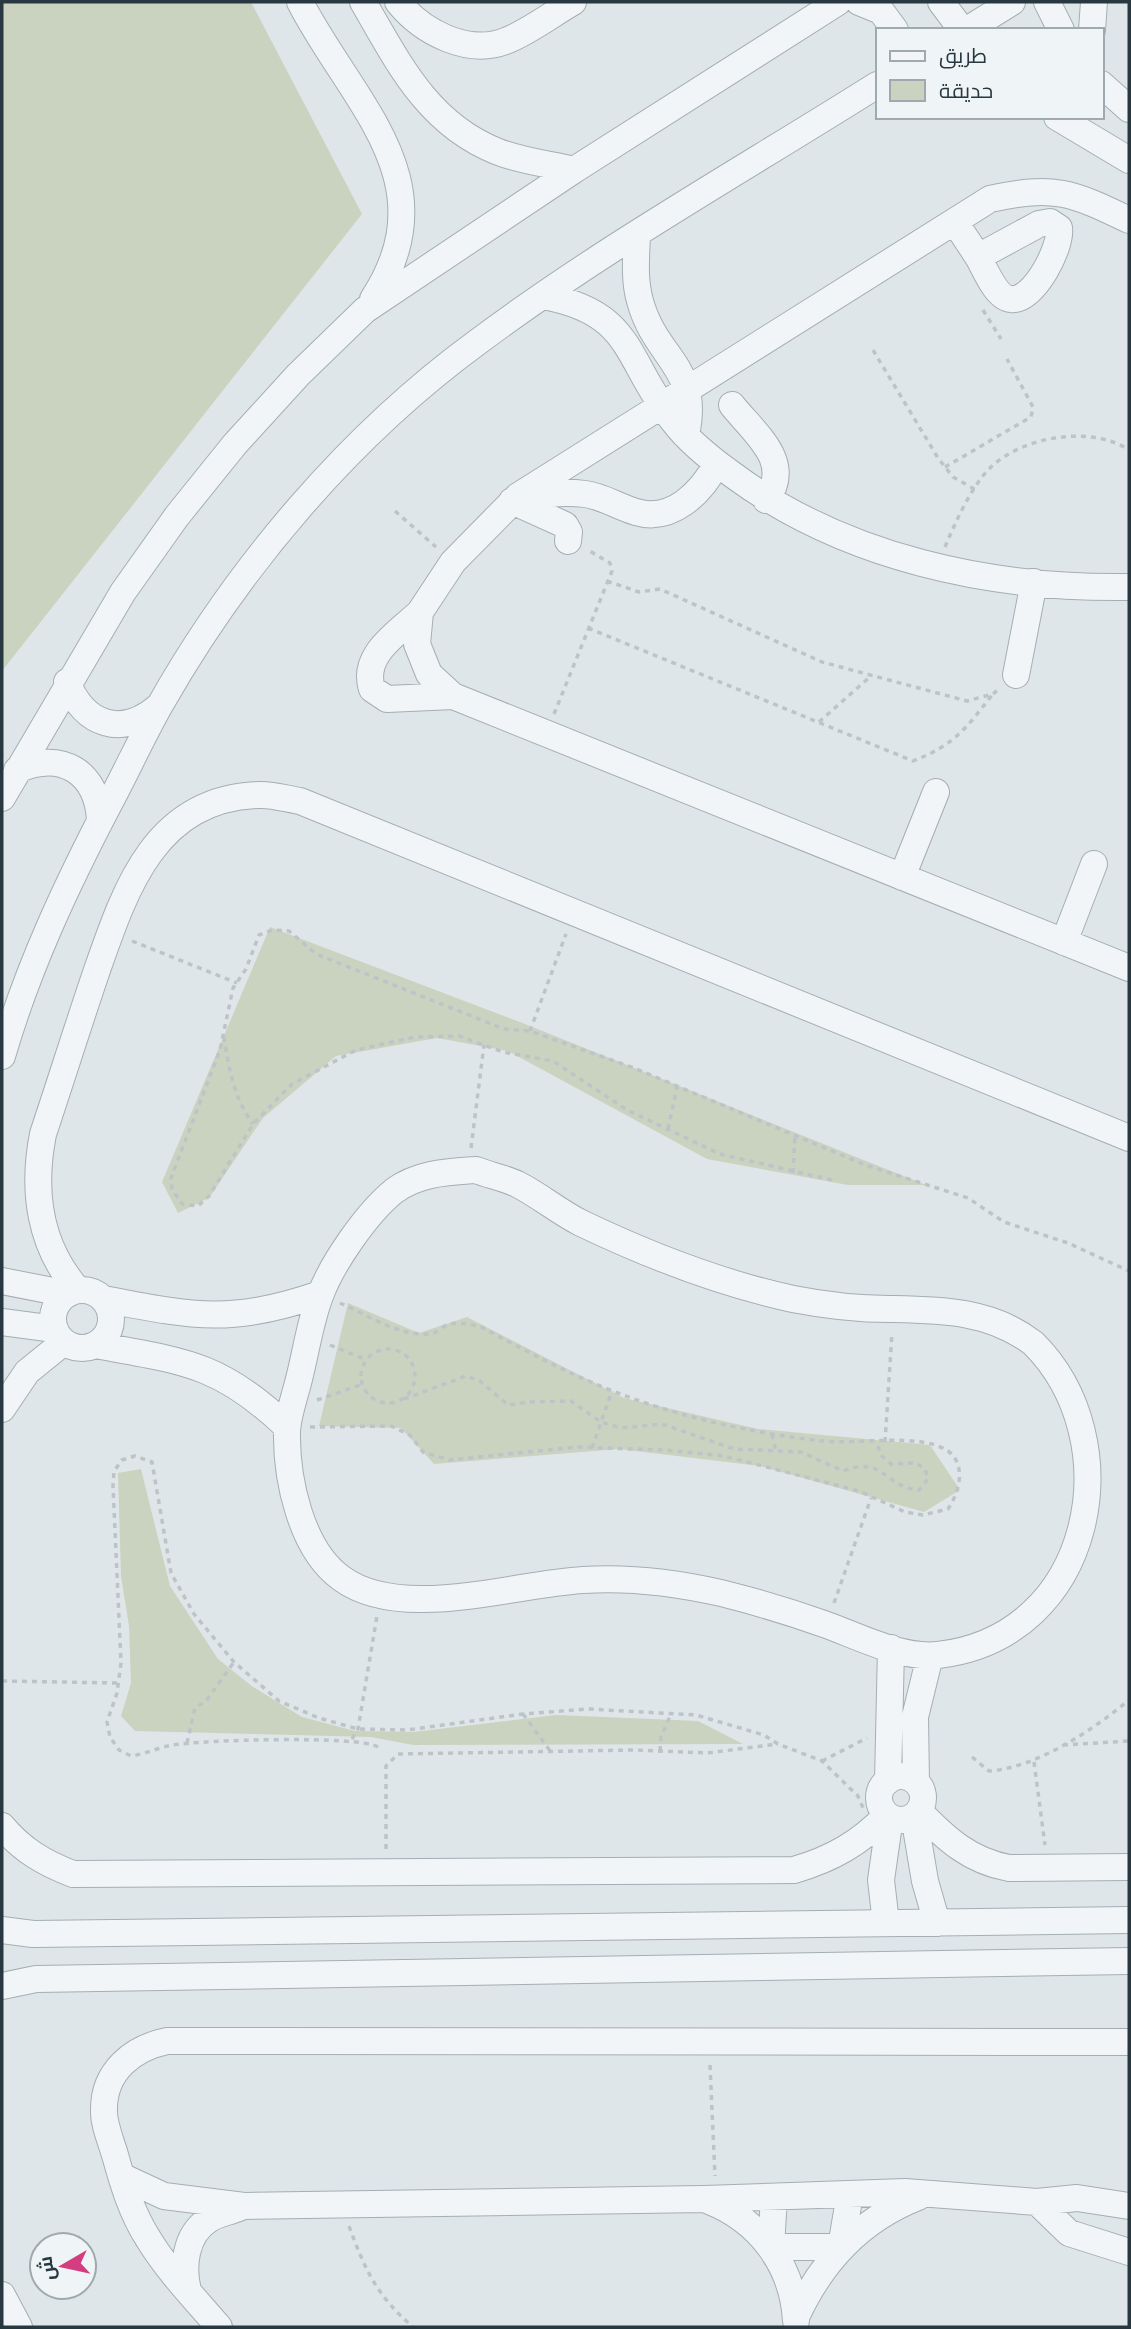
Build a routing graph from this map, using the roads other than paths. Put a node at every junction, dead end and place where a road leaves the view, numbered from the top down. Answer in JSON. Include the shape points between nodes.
{"nodes":[{"id":1,"x":300,"y":2,"type":"edge"},
{"id":2,"x":363,"y":2,"type":"edge"},
{"id":3,"x":398,"y":2,"type":"edge"},
{"id":4,"x":573,"y":2,"type":"edge"},
{"id":5,"x":847,"y":2,"type":"edge"},
{"id":6,"x":941,"y":2,"type":"edge"},
{"id":7,"x":1012,"y":2,"type":"edge"},
{"id":8,"x":1047,"y":2,"type":"edge"},
{"id":9,"x":1094,"y":2,"type":"edge"},
{"id":10,"x":894,"y":28,"type":"edge"},
{"id":11,"x":963,"y":28,"type":"edge"},
{"id":12,"x":968,"y":28,"type":"edge"},
{"id":13,"x":1059,"y":28,"type":"edge"},
{"id":14,"x":1092,"y":28,"type":"edge"},
{"id":15,"x":1103,"y":85,"type":"edge"},
{"id":16,"x":876,"y":86,"type":"edge"},
{"id":17,"x":1129,"y":108,"type":"edge"},
{"id":18,"x":1061,"y":119,"type":"edge"},
{"id":19,"x":1129,"y":160,"type":"edge"},
{"id":20,"x":574,"y":170,"type":"junction"},
{"id":21,"x":1129,"y":220,"type":"edge"},
{"id":22,"x":955,"y":222,"type":"junction"},
{"id":23,"x":637,"y":236,"type":"junction"},
{"id":24,"x":978,"y":257,"type":"dead end"},
{"id":25,"x":543,"y":296,"type":"junction"},
{"id":26,"x":365,"y":310,"type":"junction"},
{"id":27,"x":690,"y":389,"type":"junction"},
{"id":28,"x":732,"y":404,"type":"dead end"},
{"id":29,"x":663,"y":406,"type":"junction"},
{"id":30,"x":687,"y":435,"type":"junction"},
{"id":31,"x":717,"y":463,"type":"junction"},
{"id":32,"x":515,"y":499,"type":"junction"},
{"id":33,"x":766,"y":500,"type":"junction"},
{"id":34,"x":568,"y":541,"type":"road end"},
{"id":35,"x":1034,"y":582,"type":"junction"},
{"id":36,"x":1129,"y":587,"type":"edge"},
{"id":37,"x":420,"y":612,"type":"junction"},
{"id":38,"x":1016,"y":675,"type":"road end"},
{"id":39,"x":67,"y":682,"type":"junction"},
{"id":40,"x":453,"y":696,"type":"junction"},
{"id":41,"x":161,"y":704,"type":"junction"},
{"id":42,"x":17,"y":770,"type":"junction"},
{"id":43,"x":936,"y":792,"type":"dead end"},
{"id":44,"x":2,"y":798,"type":"edge"},
{"id":45,"x":100,"y":820,"type":"junction"},
{"id":46,"x":1094,"y":864,"type":"dead end"},
{"id":47,"x":902,"y":877,"type":"junction"},
{"id":48,"x":1064,"y":942,"type":"junction"},
{"id":49,"x":1129,"y":968,"type":"edge"},
{"id":50,"x":2,"y":1056,"type":"edge"},
{"id":51,"x":1129,"y":1138,"type":"edge"},
{"id":52,"x":2,"y":1281,"type":"edge"},
{"id":53,"x":73,"y":1292,"type":"junction"},
{"id":54,"x":320,"y":1294,"type":"junction"},
{"id":55,"x":103,"y":1298,"type":"junction"},
{"id":56,"x":2,"y":1322,"type":"edge"},
{"id":57,"x":59,"y":1335,"type":"junction"},
{"id":58,"x":96,"y":1345,"type":"junction"},
{"id":59,"x":2,"y":1409,"type":"edge"},
{"id":60,"x":289,"y":1418,"type":"junction"},
{"id":61,"x":891,"y":1648,"type":"junction"},
{"id":62,"x":930,"y":1656,"type":"junction"},
{"id":63,"x":888,"y":1781,"type":"junction"},
{"id":64,"x":916,"y":1782,"type":"junction"},
{"id":65,"x":896,"y":1818,"type":"junction"},
{"id":66,"x":2,"y":1826,"type":"edge"},
{"id":67,"x":1129,"y":1867,"type":"edge"},
{"id":68,"x":1129,"y":1920,"type":"edge"},
{"id":69,"x":886,"y":1923,"type":"junction"},
{"id":70,"x":937,"y":1923,"type":"junction"},
{"id":71,"x":2,"y":1930,"type":"edge"},
{"id":72,"x":33,"y":1934,"type":"junction"},
{"id":73,"x":1129,"y":1961,"type":"edge"},
{"id":74,"x":36,"y":1979,"type":"junction"},
{"id":75,"x":2,"y":1986,"type":"edge"},
{"id":76,"x":1129,"y":2042,"type":"edge"},
{"id":77,"x":121,"y":2176,"type":"junction"},
{"id":78,"x":850,"y":2194,"type":"junction"},
{"id":79,"x":923,"y":2195,"type":"junction"},
{"id":80,"x":774,"y":2197,"type":"junction"},
{"id":81,"x":710,"y":2199,"type":"junction"},
{"id":82,"x":1037,"y":2202,"type":"junction"},
{"id":83,"x":243,"y":2206,"type":"junction"},
{"id":84,"x":1129,"y":2206,"type":"edge"},
{"id":85,"x":771,"y":2247,"type":"junction"},
{"id":86,"x":841,"y":2247,"type":"junction"},
{"id":87,"x":1129,"y":2252,"type":"edge"},
{"id":88,"x":188,"y":2291,"type":"junction"},
{"id":89,"x":2,"y":2295,"type":"edge"},
{"id":90,"x":796,"y":2322,"type":"edge"},
{"id":91,"x":19,"y":2327,"type":"edge"},
{"id":92,"x":219,"y":2327,"type":"edge"}],
"edges":[{"from":1,"to":26,"type":"street","via":[[384,138],[400,181],[403,227],[391,272]]},
{"from":2,"to":20,"type":"street","via":[[407,78],[431,110],[462,135],[497,152]]},
{"from":3,"to":4,"type":"street","via":[[426,28],[478,46],[507,41]]},
{"from":5,"to":10,"type":"street","via":[[881,11]]},
{"from":5,"to":20,"type":"street"},
{"from":6,"to":11,"type":"street"},
{"from":7,"to":12,"type":"street"},
{"from":8,"to":13,"type":"street"},
{"from":9,"to":14,"type":"street"},
{"from":15,"to":17,"type":"street"},
{"from":16,"to":23,"type":"street"},
{"from":18,"to":19,"type":"street"},
{"from":20,"to":26,"type":"street"},
{"from":21,"to":22,"type":"street","via":[[1062,192],[1026,191],[990,199]]},
{"from":22,"to":24,"type":"street"},
{"from":22,"to":27,"type":"street"},
{"from":23,"to":25,"type":"street"},
{"from":23,"to":27,"type":"street","via":[[640,302],[648,323]]},
{"from":25,"to":29,"type":"street","via":[[593,310],[609,323]]},
{"from":25,"to":41,"type":"street","via":[[477,342],[401,405],[330,474],[266,550]]},
{"from":26,"to":39,"type":"street","via":[[244,434],[177,516]]},
{"from":27,"to":29,"type":"street"},
{"from":27,"to":30,"type":"street"},
{"from":28,"to":33,"type":"street","via":[[776,461],[778,475]]},
{"from":29,"to":30,"type":"street"},
{"from":29,"to":32,"type":"street"},
{"from":30,"to":31,"type":"street"},
{"from":31,"to":32,"type":"street","via":[[706,484],[688,502],[665,511],[640,513],[587,494]]},
{"from":31,"to":33,"type":"street"},
{"from":32,"to":34,"type":"street","via":[[565,525]]},
{"from":32,"to":37,"type":"street","via":[[453,562]]},
{"from":33,"to":35,"type":"street","via":[[820,530],[878,551]]},
{"from":35,"to":36,"type":"street"},
{"from":35,"to":38,"type":"street"},
{"from":37,"to":40,"type":"street","via":[[417,644],[429,674]]},
{"from":37,"to":40,"type":"street","via":[[373,656],[367,674],[372,689],[387,699]]},
{"from":39,"to":41,"type":"street","via":[[75,701],[89,715],[107,723],[127,724],[146,718]]},
{"from":39,"to":42,"type":"street"},
{"from":40,"to":47,"type":"street"},
{"from":41,"to":45,"type":"street"},
{"from":42,"to":44,"type":"street"},
{"from":42,"to":45,"type":"street","via":[[33,763],[67,765],[81,774],[96,795]]},
{"from":43,"to":47,"type":"street"},
{"from":45,"to":50,"type":"street","via":[[58,904]]},
{"from":46,"to":48,"type":"street"},
{"from":47,"to":48,"type":"street"},
{"from":48,"to":49,"type":"street"},
{"from":51,"to":53,"type":"street","via":[[300,801],[260,794],[219,800],[183,818],[153,846],[127,888],[110,932],[37,1164],[42,1224]]},
{"from":52,"to":53,"type":"street"},
{"from":53,"to":55,"type":"street","via":[[87,1290]]},
{"from":53,"to":57,"type":"street","via":[[55,1309]]},
{"from":54,"to":55,"type":"street","via":[[278,1309],[234,1316],[189,1315]]},
{"from":54,"to":60,"type":"street"},
{"from":54,"to":62,"type":"street","via":[[368,1218],[397,1189],[435,1172],[476,1170],[515,1183],[578,1221],[689,1270],[744,1288],[800,1300],[955,1311],[995,1321],[1032,1342],[1062,1371],[1083,1406],[1096,1444],[1099,1484],[1094,1523],[1080,1560],[1059,1593],[1031,1621],[997,1640]]},
{"from":55,"to":58,"type":"street","via":[[109,1308],[110,1329]]},
{"from":56,"to":57,"type":"street"},
{"from":57,"to":58,"type":"street","via":[[79,1348]]},
{"from":57,"to":59,"type":"street"},
{"from":58,"to":60,"type":"street","via":[[185,1361],[223,1376]]},
{"from":60,"to":61,"type":"street","via":[[296,1496],[314,1548],[340,1578],[375,1596],[414,1601],[585,1580],[647,1582],[768,1604]]},
{"from":61,"to":62,"type":"street"},
{"from":61,"to":63,"type":"street"},
{"from":62,"to":64,"type":"street","via":[[915,1717]]},
{"from":63,"to":64,"type":"street","via":[[902,1776]]},
{"from":63,"to":65,"type":"street","via":[[880,1801]]},
{"from":64,"to":65,"type":"street","via":[[923,1796]]},
{"from":65,"to":66,"type":"street","via":[[836,1856],[794,1870],[73,1874],[22,1848]]},
{"from":65,"to":67,"type":"street","via":[[980,1861],[1009,1868]]},
{"from":65,"to":69,"type":"street","via":[[881,1880]]},
{"from":65,"to":70,"type":"street","via":[[925,1881]]},
{"from":68,"to":70,"type":"street"},
{"from":69,"to":70,"type":"street"},
{"from":69,"to":72,"type":"street"},
{"from":71,"to":72,"type":"street"},
{"from":72,"to":74,"type":"street","via":[[29,1962]]},
{"from":73,"to":74,"type":"street"},
{"from":74,"to":75,"type":"street"},
{"from":76,"to":77,"type":"street","via":[[167,2042],[150,2045],[122,2064],[105,2094],[103,2111]]},
{"from":77,"to":83,"type":"street","via":[[164,2196]]},
{"from":77,"to":88,"type":"street","via":[[147,2238]]},
{"from":78,"to":79,"type":"street"},
{"from":78,"to":80,"type":"street"},
{"from":78,"to":86,"type":"street"},
{"from":79,"to":82,"type":"street"},
{"from":79,"to":86,"type":"street","via":[[879,2216]]},
{"from":80,"to":81,"type":"street"},
{"from":80,"to":85,"type":"street"},
{"from":81,"to":83,"type":"street"},
{"from":81,"to":85,"type":"street","via":[[741,2217]]},
{"from":82,"to":84,"type":"street","via":[[1077,2198]]},
{"from":82,"to":87,"type":"street","via":[[1069,2233]]},
{"from":83,"to":88,"type":"street","via":[[208,2220],[197,2231],[185,2260]]},
{"from":85,"to":86,"type":"street"},
{"from":85,"to":90,"type":"street","via":[[788,2280]]},
{"from":86,"to":90,"type":"street","via":[[822,2268]]},
{"from":88,"to":92,"type":"street"},
{"from":89,"to":91,"type":"street"}]}
